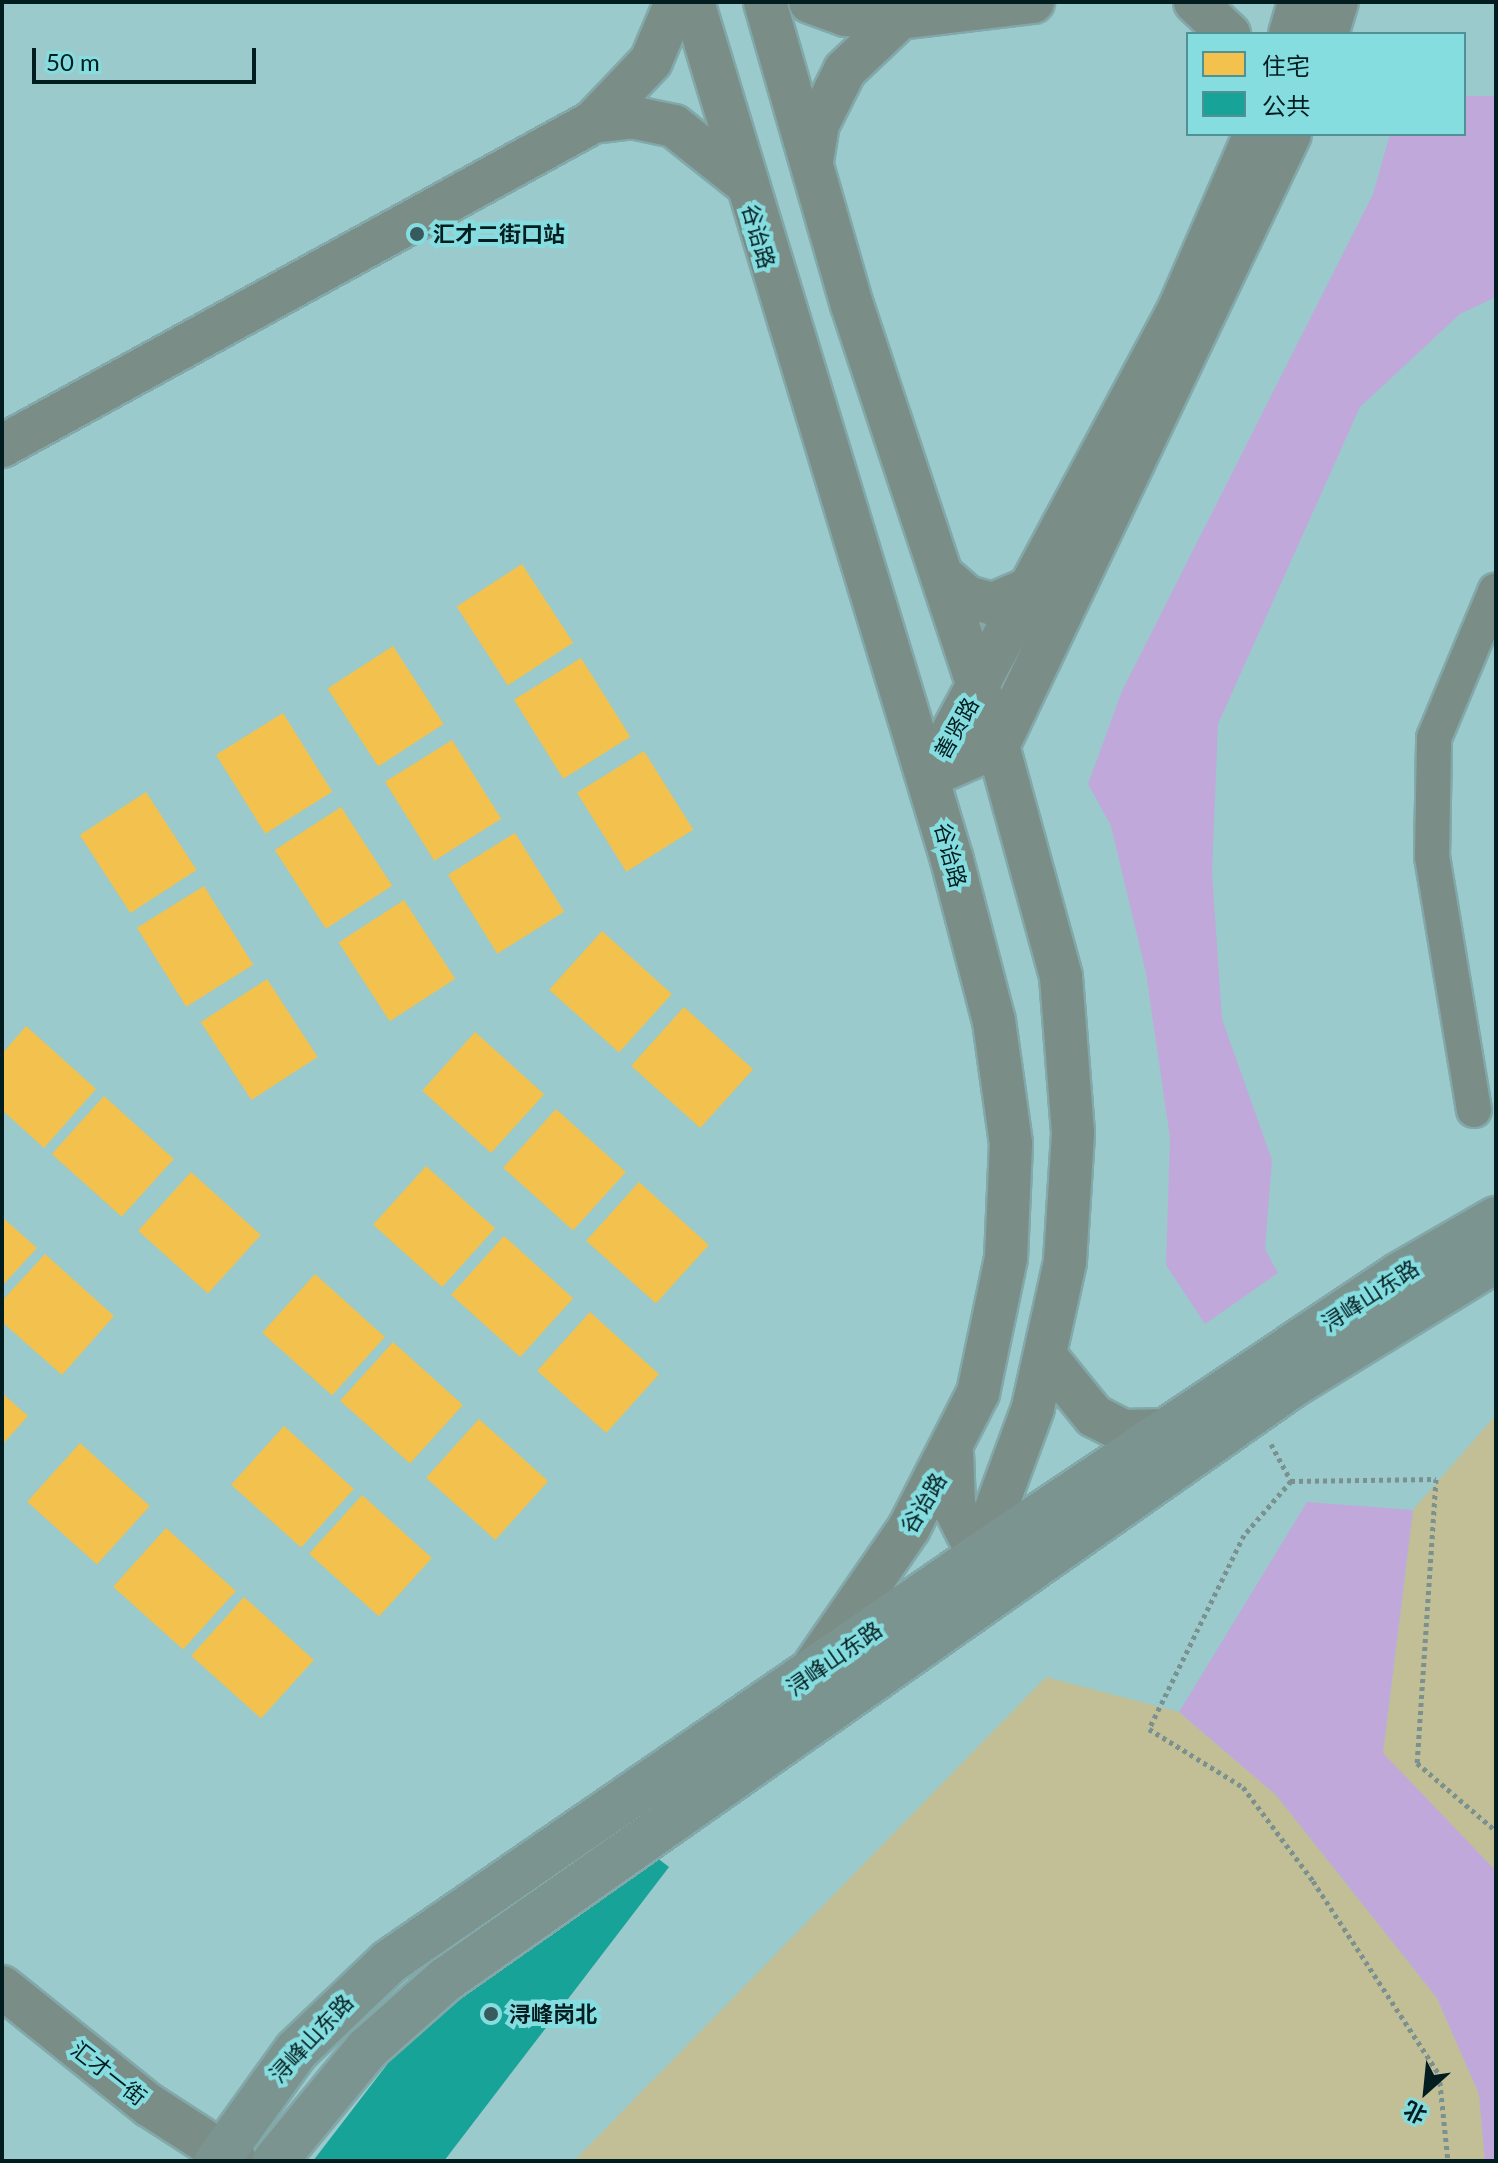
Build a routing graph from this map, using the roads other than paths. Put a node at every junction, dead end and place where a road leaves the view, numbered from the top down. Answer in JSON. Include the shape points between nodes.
{"nodes":[{"id":1,"x":676,"y":2,"type":"edge"},
{"id":2,"x":693,"y":2,"type":"edge"},
{"id":3,"x":765,"y":2,"type":"edge"},
{"id":4,"x":810,"y":2,"type":"edge"},
{"id":5,"x":1033,"y":2,"type":"edge"},
{"id":6,"x":1195,"y":2,"type":"edge"},
{"id":7,"x":1299,"y":2,"type":"edge"},
{"id":8,"x":1337,"y":2,"type":"edge"},
{"id":9,"x":900,"y":18,"type":"junction"},
{"id":10,"x":1227,"y":32,"type":"edge"},
{"id":11,"x":1291,"y":32,"type":"edge"},
{"id":12,"x":1328,"y":32,"type":"edge"},
{"id":13,"x":593,"y":122,"type":"junction"},
{"id":14,"x":1254,"y":136,"type":"edge"},
{"id":15,"x":1289,"y":136,"type":"edge"},
{"id":16,"x":812,"y":175,"type":"junction"},
{"id":17,"x":744,"y":181,"type":"junction"},
{"id":18,"x":2,"y":446,"type":"edge"},
{"id":19,"x":943,"y":576,"type":"junction"},
{"id":20,"x":1035,"y":586,"type":"junction"},
{"id":21,"x":1496,"y":590,"type":"edge"},
{"id":22,"x":979,"y":686,"type":"junction"},
{"id":23,"x":998,"y":746,"type":"junction"},
{"id":24,"x":929,"y":776,"type":"junction"},
{"id":25,"x":1474,"y":1110,"type":"dead end"},
{"id":26,"x":1496,"y":1219,"type":"edge"},
{"id":27,"x":1496,"y":1260,"type":"edge"},
{"id":28,"x":1047,"y":1358,"type":"junction"},
{"id":29,"x":978,"y":1393,"type":"junction"},
{"id":30,"x":1033,"y":1408,"type":"junction"},
{"id":31,"x":1169,"y":1430,"type":"junction"},
{"id":32,"x":952,"y":1453,"type":"junction"},
{"id":33,"x":979,"y":1556,"type":"junction"},
{"id":34,"x":1013,"y":1581,"type":"junction"},
{"id":35,"x":947,"y":1631,"type":"junction"},
{"id":36,"x":799,"y":1684,"type":"junction"},
{"id":37,"x":2,"y":1987,"type":"edge"},
{"id":38,"x":225,"y":2158,"type":"edge"},
{"id":39,"x":275,"y":2161,"type":"edge"}],
"edges":[{"from":1,"to":13,"type":"street","via":[[651,61]]},
{"from":2,"to":17,"type":"street","name":"谷诒路"},
{"from":3,"to":16,"type":"street"},
{"from":4,"to":9,"type":"street","via":[[846,15]]},
{"from":5,"to":9,"type":"street"},
{"from":6,"to":10,"type":"street"},
{"from":7,"to":11,"type":"street"},
{"from":8,"to":12,"type":"street"},
{"from":9,"to":16,"type":"street","via":[[866,45],[827,99]]},
{"from":13,"to":17,"type":"street","via":[[631,117],[674,126]]},
{"from":13,"to":18,"type":"street"},
{"from":14,"to":20,"type":"street","name":"善贤路","via":[[1178,311]]},
{"from":15,"to":23,"type":"street","name":"善贤路"},
{"from":16,"to":19,"type":"street"},
{"from":17,"to":24,"type":"street","name":"谷诒路"},
{"from":19,"to":20,"type":"street","via":[[967,597],[993,604]]},
{"from":19,"to":22,"type":"street"},
{"from":20,"to":22,"type":"street","name":"善贤路"},
{"from":21,"to":25,"type":"street","via":[[1434,738],[1432,857]]},
{"from":22,"to":23,"type":"street"},
{"from":22,"to":24,"type":"street","name":"善贤路"},
{"from":23,"to":24,"type":"street","name":"善贤路"},
{"from":23,"to":28,"type":"street","via":[[1061,977],[1068,1056],[1069,1206]]},
{"from":24,"to":29,"type":"street","name":"谷诒路","via":[[994,1021],[1011,1144],[1006,1258]]},
{"from":26,"to":31,"type":"main road","name":"浔峰山东路","via":[[1399,1275]]},
{"from":27,"to":34,"type":"main road","name":"浔峰山东路","via":[[1291,1386]]},
{"from":28,"to":30,"type":"street"},
{"from":28,"to":31,"type":"street","via":[[1094,1416],[1123,1431]]},
{"from":29,"to":30,"type":"street"},
{"from":29,"to":32,"type":"street","name":"谷诒路"},
{"from":30,"to":33,"type":"street"},
{"from":31,"to":33,"type":"main road","name":"浔峰山东路"},
{"from":32,"to":33,"type":"street","via":[[954,1506]]},
{"from":32,"to":36,"type":"street","name":"谷诒路","via":[[909,1528]]},
{"from":33,"to":34,"type":"street"},
{"from":33,"to":35,"type":"street"},
{"from":33,"to":36,"type":"main road","name":"浔峰山东路"},
{"from":34,"to":35,"type":"main road","name":"浔峰山东路"},
{"from":35,"to":39,"type":"main road","name":"浔峰山东路","via":[[445,1980],[359,2058]]},
{"from":36,"to":38,"type":"main road","name":"浔峰山东路","via":[[389,1962],[296,2051]]},
{"from":37,"to":38,"type":"street","name":"汇才一街"}]}
